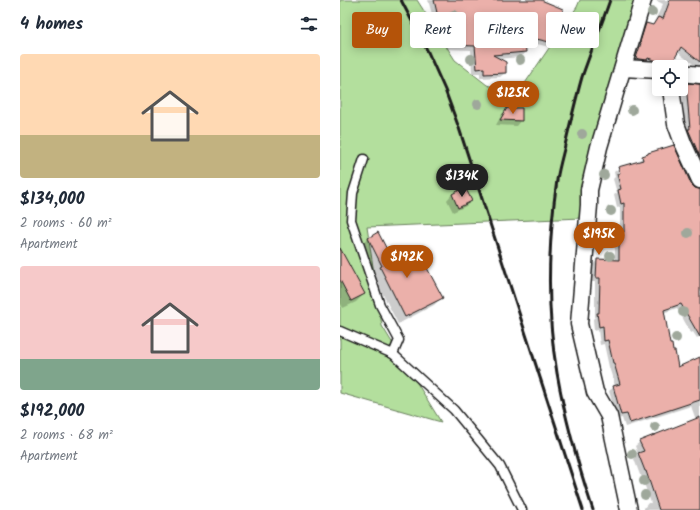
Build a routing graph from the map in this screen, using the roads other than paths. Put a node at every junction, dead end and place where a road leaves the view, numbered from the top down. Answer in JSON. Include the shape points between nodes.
{"nodes":[{"id":1,"x":643,"y":0,"type":"edge"},
{"id":2,"x":623,"y":68,"type":"junction"},
{"id":3,"x":652,"y":70,"type":"edge"},
{"id":4,"x":688,"y":74,"type":"edge"},
{"id":5,"x":700,"y":75,"type":"edge"},
{"id":6,"x":672,"y":96,"type":"edge"},
{"id":7,"x":364,"y":159,"type":"dead end"},
{"id":8,"x":700,"y":180,"type":"edge"},
{"id":9,"x":340,"y":331,"type":"edge"},
{"id":10,"x":393,"y":354,"type":"junction"},
{"id":11,"x":522,"y":510,"type":"edge"},
{"id":12,"x":629,"y":510,"type":"edge"}],
"edges":[{"from":1,"to":2,"type":"street"},
{"from":2,"to":3,"type":"street"},
{"from":2,"to":12,"type":"street","via":[[589,190],[579,324],[595,392],[609,416]]},
{"from":4,"to":5,"type":"street"},
{"from":6,"to":8,"type":"street","via":[[676,124]]},
{"from":7,"to":10,"type":"lane","via":[[353,193],[351,220],[380,305],[399,340]]},
{"from":9,"to":10,"type":"lane"},
{"from":10,"to":11,"type":"lane","via":[[454,410],[500,466]]}]}
